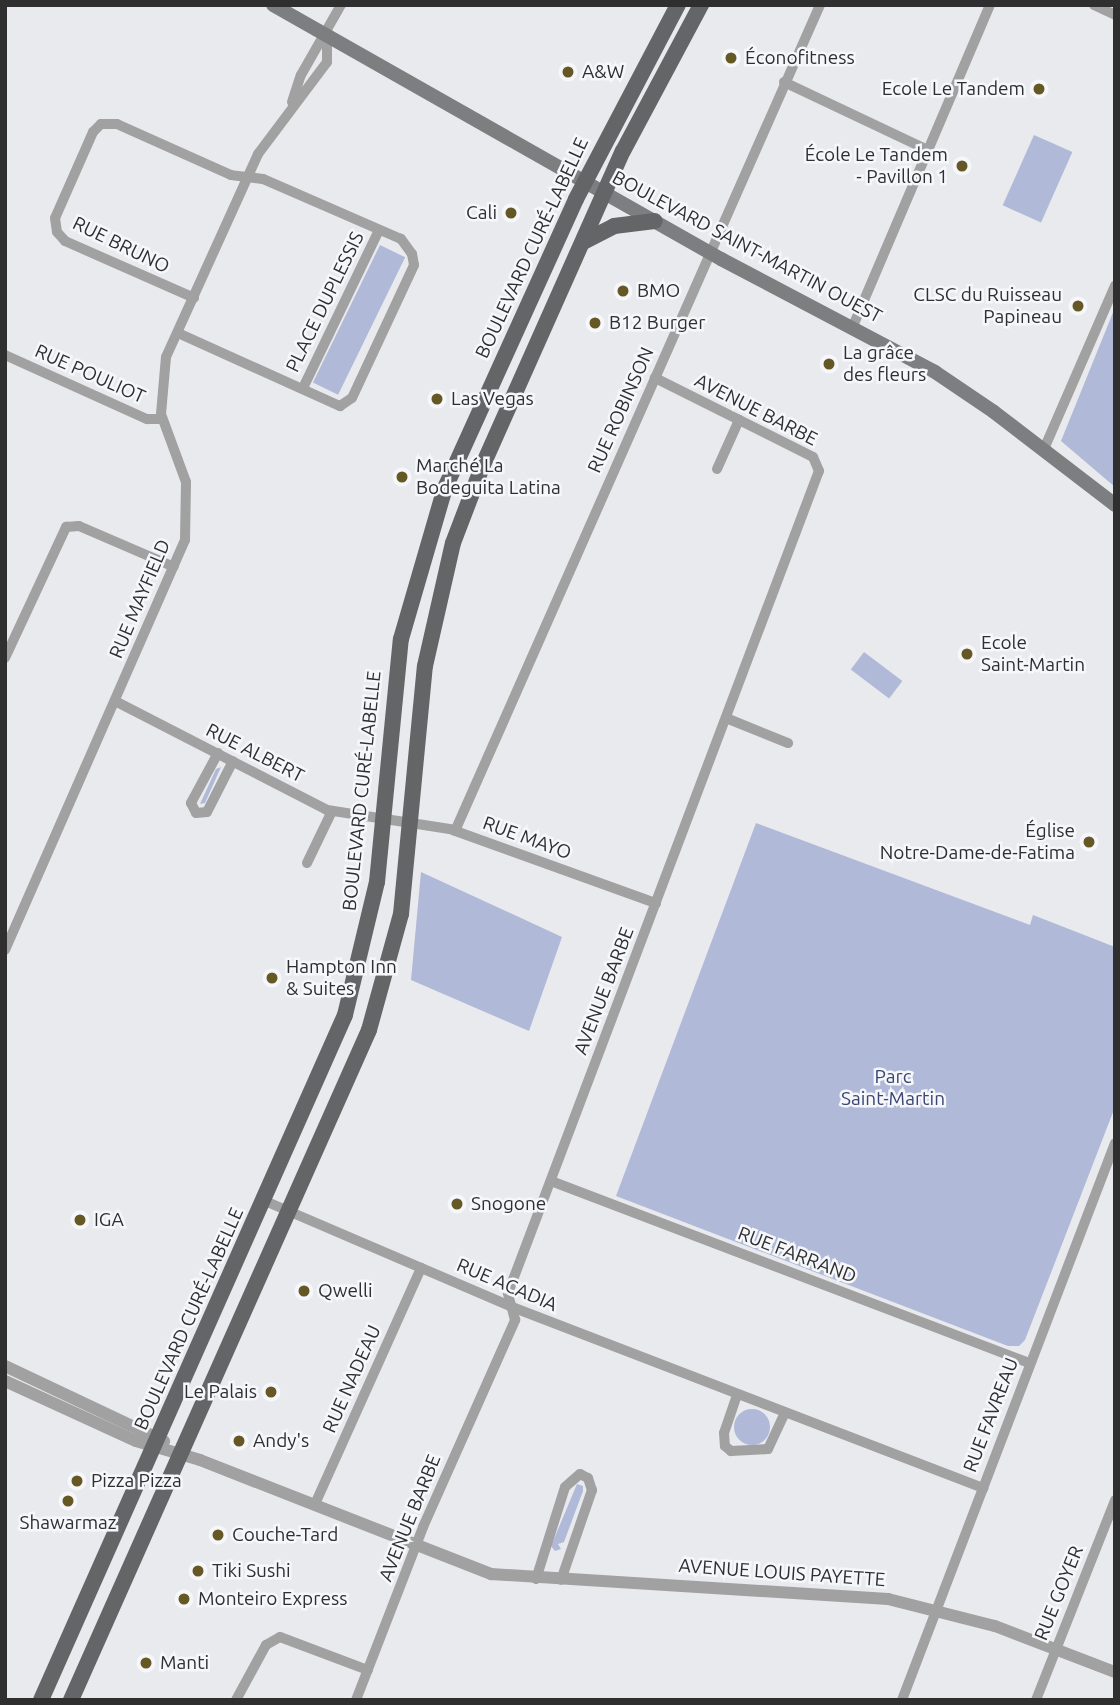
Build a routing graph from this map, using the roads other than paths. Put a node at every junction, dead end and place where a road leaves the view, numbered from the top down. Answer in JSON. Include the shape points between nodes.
{"nodes":[{"id":1,"x":273,"y":5,"type":"edge"},
{"id":2,"x":341,"y":5,"type":"edge"},
{"id":3,"x":678,"y":5,"type":"edge"},
{"id":4,"x":701,"y":5,"type":"edge"},
{"id":5,"x":820,"y":5,"type":"edge"},
{"id":6,"x":990,"y":5,"type":"edge"},
{"id":7,"x":1094,"y":5,"type":"edge"},
{"id":8,"x":1115,"y":15,"type":"edge"},
{"id":9,"x":327,"y":36,"type":"junction"},
{"id":10,"x":784,"y":82,"type":"junction"},
{"id":11,"x":291,"y":104,"type":"junction"},
{"id":12,"x":928,"y":150,"type":"junction"},
{"id":13,"x":247,"y":176,"type":"junction"},
{"id":14,"x":585,"y":181,"type":"junction"},
{"id":15,"x":605,"y":193,"type":"junction"},
{"id":16,"x":656,"y":221,"type":"junction"},
{"id":17,"x":378,"y":232,"type":"junction"},
{"id":18,"x":583,"y":242,"type":"junction"},
{"id":19,"x":710,"y":253,"type":"junction"},
{"id":20,"x":1115,"y":286,"type":"edge"},
{"id":21,"x":194,"y":298,"type":"junction"},
{"id":22,"x":853,"y":326,"type":"junction"},
{"id":23,"x":178,"y":333,"type":"junction"},
{"id":24,"x":7,"y":359,"type":"edge"},
{"id":25,"x":655,"y":378,"type":"junction"},
{"id":26,"x":303,"y":388,"type":"junction"},
{"id":27,"x":162,"y":419,"type":"junction"},
{"id":28,"x":739,"y":420,"type":"junction"},
{"id":29,"x":1044,"y":449,"type":"junction"},
{"id":30,"x":717,"y":469,"type":"dead end"},
{"id":31,"x":1115,"y":505,"type":"edge"},
{"id":32,"x":174,"y":567,"type":"junction"},
{"id":33,"x":5,"y":658,"type":"edge"},
{"id":34,"x":115,"y":701,"type":"junction"},
{"id":35,"x":726,"y":718,"type":"junction"},
{"id":36,"x":788,"y":743,"type":"dead end"},
{"id":37,"x":218,"y":753,"type":"junction"},
{"id":38,"x":233,"y":761,"type":"junction"},
{"id":39,"x":332,"y":811,"type":"junction"},
{"id":40,"x":383,"y":819,"type":"junction"},
{"id":41,"x":411,"y":823,"type":"junction"},
{"id":42,"x":455,"y":831,"type":"junction"},
{"id":43,"x":307,"y":863,"type":"dead end"},
{"id":44,"x":656,"y":904,"type":"junction"},
{"id":45,"x":5,"y":950,"type":"edge"},
{"id":46,"x":1115,"y":1143,"type":"edge"},
{"id":47,"x":551,"y":1181,"type":"junction"},
{"id":48,"x":265,"y":1201,"type":"junction"},
{"id":49,"x":290,"y":1211,"type":"junction"},
{"id":50,"x":421,"y":1268,"type":"junction"},
{"id":51,"x":512,"y":1307,"type":"junction"},
{"id":52,"x":1029,"y":1363,"type":"junction"},
{"id":53,"x":5,"y":1366,"type":"edge"},
{"id":54,"x":5,"y":1381,"type":"edge"},
{"id":55,"x":737,"y":1395,"type":"junction"},
{"id":56,"x":785,"y":1413,"type":"junction"},
{"id":57,"x":157,"y":1442,"type":"junction"},
{"id":58,"x":182,"y":1453,"type":"junction"},
{"id":59,"x":983,"y":1488,"type":"junction"},
{"id":60,"x":1115,"y":1500,"type":"edge"},
{"id":61,"x":315,"y":1504,"type":"junction"},
{"id":62,"x":1112,"y":1516,"type":"edge"},
{"id":63,"x":416,"y":1547,"type":"junction"},
{"id":64,"x":536,"y":1578,"type":"junction"},
{"id":65,"x":561,"y":1580,"type":"junction"},
{"id":66,"x":936,"y":1609,"type":"junction"},
{"id":67,"x":1056,"y":1649,"type":"junction"},
{"id":68,"x":368,"y":1670,"type":"junction"},
{"id":69,"x":1115,"y":1672,"type":"edge"},
{"id":70,"x":41,"y":1700,"type":"edge"},
{"id":71,"x":71,"y":1700,"type":"edge"},
{"id":72,"x":236,"y":1700,"type":"edge"},
{"id":73,"x":356,"y":1700,"type":"edge"},
{"id":74,"x":902,"y":1700,"type":"edge"},
{"id":75,"x":1036,"y":1700,"type":"edge"}],
"edges":[{"from":1,"to":9,"type":"main road","name":"BOULEVARD SAINT-MARTIN OUEST"},
{"from":2,"to":9,"type":"street"},
{"from":3,"to":14,"type":"main road","name":"BOULEVARD CURÉ-LABELLE"},
{"from":4,"to":15,"type":"main road","via":[[653,88]]},
{"from":5,"to":10,"type":"street","name":"RUE ROBINSON"},
{"from":6,"to":12,"type":"street"},
{"from":7,"to":8,"type":"street"},
{"from":9,"to":11,"type":"street","name":"RUE MAYFIELD","via":[[300,75]]},
{"from":9,"to":11,"type":"street","name":"RUE MAYFIELD","via":[[327,62]]},
{"from":9,"to":14,"type":"main road","name":"BOULEVARD SAINT-MARTIN OUEST"},
{"from":10,"to":12,"type":"street"},
{"from":10,"to":19,"type":"street","name":"RUE ROBINSON"},
{"from":11,"to":13,"type":"street","name":"RUE MAYFIELD"},
{"from":12,"to":22,"type":"street"},
{"from":13,"to":17,"type":"street","name":"PLACE DUPLESSIS","via":[[263,178]]},
{"from":13,"to":21,"type":"street","name":"RUE MAYFIELD"},
{"from":13,"to":21,"type":"street","name":"RUE BRUNO","via":[[231,176],[117,124],[102,124],[93,132],[55,218],[57,232],[65,241]]},
{"from":14,"to":15,"type":"main road","name":"BOULEVARD SAINT-MARTIN OUEST"},
{"from":14,"to":40,"type":"main road","name":"BOULEVARD CURÉ-LABELLE","via":[[462,448],[430,530],[397,656]]},
{"from":15,"to":16,"type":"main road","name":"BOULEVARD SAINT-MARTIN OUEST"},
{"from":15,"to":18,"type":"main road"},
{"from":16,"to":18,"type":"main road","via":[[614,226]]},
{"from":16,"to":19,"type":"main road","name":"BOULEVARD SAINT-MARTIN OUEST"},
{"from":17,"to":26,"type":"street","name":"PLACE DUPLESSIS"},
{"from":17,"to":26,"type":"street","name":"PLACE DUPLESSIS","via":[[401,239],[414,265],[352,398],[340,406]]},
{"from":18,"to":41,"type":"main road","via":[[478,476],[451,550],[425,666]]},
{"from":19,"to":22,"type":"main road","name":"BOULEVARD SAINT-MARTIN OUEST"},
{"from":19,"to":25,"type":"street","name":"RUE ROBINSON"},
{"from":20,"to":29,"type":"street"},
{"from":21,"to":23,"type":"street","name":"RUE MAYFIELD"},
{"from":22,"to":29,"type":"main road","name":"BOULEVARD SAINT-MARTIN OUEST","via":[[951,382]]},
{"from":23,"to":26,"type":"street","name":"PLACE DUPLESSIS"},
{"from":23,"to":27,"type":"street","name":"RUE MAYFIELD","via":[[162,370]]},
{"from":24,"to":27,"type":"street","name":"RUE POULIOT","via":[[146,419]]},
{"from":25,"to":28,"type":"street","name":"AVENUE BARBE"},
{"from":25,"to":42,"type":"street","name":"RUE ROBINSON"},
{"from":27,"to":32,"type":"street","name":"RUE MAYFIELD","via":[[188,499],[186,536]]},
{"from":28,"to":30,"type":"street"},
{"from":28,"to":35,"type":"street","name":"AVENUE BARBE","via":[[813,457],[819,467]]},
{"from":29,"to":31,"type":"main road","name":"BOULEVARD SAINT-MARTIN OUEST"},
{"from":32,"to":33,"type":"street","via":[[83,527],[66,527]]},
{"from":32,"to":34,"type":"street","name":"RUE MAYFIELD"},
{"from":34,"to":37,"type":"street","name":"RUE ALBERT"},
{"from":34,"to":45,"type":"street","name":"RUE MAYFIELD"},
{"from":35,"to":36,"type":"street"},
{"from":35,"to":44,"type":"street","name":"AVENUE BARBE"},
{"from":37,"to":38,"type":"street","name":"RUE ALBERT"},
{"from":37,"to":38,"type":"street","via":[[191,803],[196,813],[207,812]]},
{"from":38,"to":39,"type":"street","name":"RUE ALBERT"},
{"from":39,"to":40,"type":"street","name":"RUE ALBERT"},
{"from":39,"to":43,"type":"street"},
{"from":40,"to":41,"type":"street","name":"RUE MAYO"},
{"from":40,"to":48,"type":"main road","name":"BOULEVARD CURÉ-LABELLE","via":[[374,900],[352,993]]},
{"from":41,"to":42,"type":"street","name":"RUE MAYO"},
{"from":41,"to":49,"type":"main road","via":[[401,914],[377,1006]]},
{"from":42,"to":44,"type":"street","name":"RUE MAYO"},
{"from":44,"to":47,"type":"street","name":"AVENUE BARBE"},
{"from":46,"to":52,"type":"street","name":"RUE FAVREAU"},
{"from":47,"to":51,"type":"street","name":"AVENUE BARBE","via":[[508,1293]]},
{"from":47,"to":52,"type":"street","name":"RUE FARRAND"},
{"from":48,"to":49,"type":"street","name":"RUE ACADIA"},
{"from":48,"to":57,"type":"main road","name":"BOULEVARD CURÉ-LABELLE"},
{"from":49,"to":50,"type":"street","name":"RUE ACADIA"},
{"from":49,"to":58,"type":"main road"},
{"from":50,"to":51,"type":"street","name":"RUE ACADIA"},
{"from":50,"to":61,"type":"street","name":"RUE NADEAU"},
{"from":51,"to":55,"type":"street","name":"RUE ACADIA"},
{"from":51,"to":63,"type":"street","name":"AVENUE BARBE","via":[[515,1320]]},
{"from":52,"to":59,"type":"street","name":"RUE FAVREAU"},
{"from":53,"to":57,"type":"street"},
{"from":54,"to":57,"type":"street"},
{"from":55,"to":56,"type":"street","name":"RUE ACADIA"},
{"from":55,"to":56,"type":"street","via":[[724,1433],[729,1450],[766,1451]]},
{"from":56,"to":59,"type":"street","name":"RUE ACADIA"},
{"from":57,"to":58,"type":"street","name":"AVENUE LOUIS PAYETTE"},
{"from":57,"to":70,"type":"main road","name":"BOULEVARD CURÉ-LABELLE"},
{"from":58,"to":61,"type":"street","name":"AVENUE LOUIS PAYETTE"},
{"from":58,"to":71,"type":"main road"},
{"from":59,"to":66,"type":"street","name":"RUE FAVREAU"},
{"from":60,"to":62,"type":"street","name":"RUE GOYER"},
{"from":61,"to":63,"type":"street","name":"AVENUE LOUIS PAYETTE"},
{"from":62,"to":67,"type":"street","name":"RUE GOYER"},
{"from":63,"to":64,"type":"street","name":"AVENUE LOUIS PAYETTE","via":[[491,1574]]},
{"from":63,"to":68,"type":"street","name":"AVENUE BARBE"},
{"from":64,"to":65,"type":"street","name":"AVENUE LOUIS PAYETTE"},
{"from":64,"to":65,"type":"street","via":[[565,1487],[580,1474],[588,1478],[592,1490]]},
{"from":65,"to":66,"type":"street","name":"AVENUE LOUIS PAYETTE","via":[[826,1592]]},
{"from":66,"to":67,"type":"street","name":"AVENUE LOUIS PAYETTE"},
{"from":66,"to":74,"type":"street","name":"RUE FAVREAU"},
{"from":67,"to":69,"type":"street","name":"AVENUE LOUIS PAYETTE"},
{"from":67,"to":75,"type":"street","name":"RUE GOYER"},
{"from":68,"to":72,"type":"street","via":[[279,1637],[265,1648]]},
{"from":68,"to":73,"type":"street","name":"AVENUE BARBE"}]}
